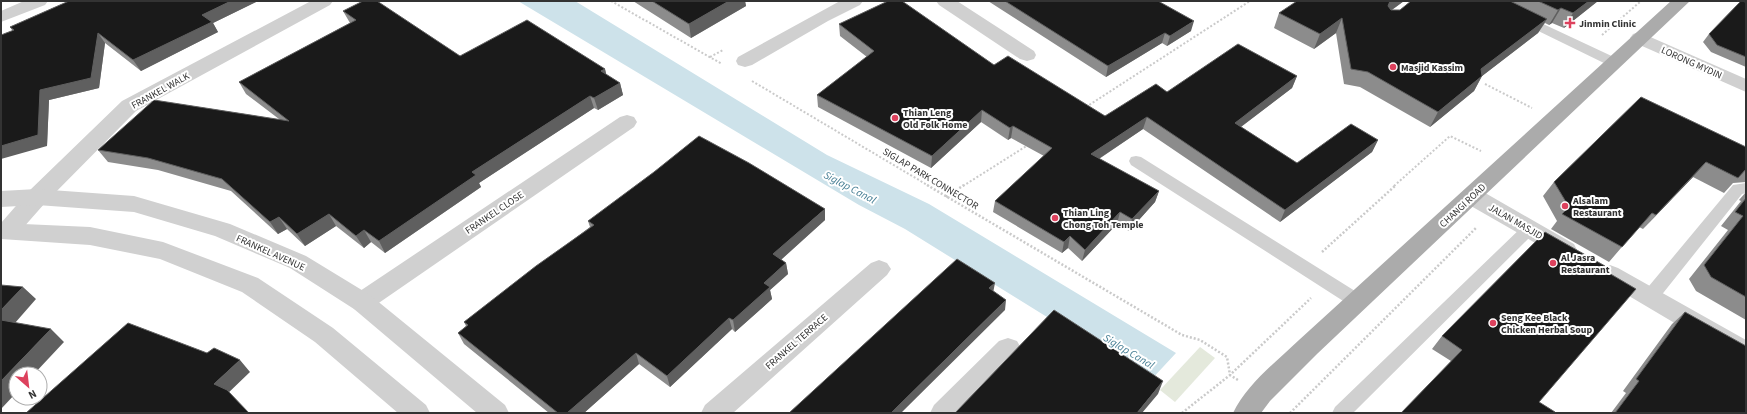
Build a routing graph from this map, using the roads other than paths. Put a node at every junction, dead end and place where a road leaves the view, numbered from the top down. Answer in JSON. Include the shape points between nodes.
{"nodes":[{"id":1,"x":39,"y":1,"type":"edge"},
{"id":2,"x":324,"y":1,"type":"edge"},
{"id":3,"x":854,"y":1,"type":"edge"},
{"id":4,"x":945,"y":1,"type":"edge"},
{"id":5,"x":1681,"y":1,"type":"edge"},
{"id":6,"x":1513,"y":15,"type":"edge"},
{"id":7,"x":1,"y":17,"type":"edge"},
{"id":8,"x":1639,"y":38,"type":"junction"},
{"id":9,"x":1027,"y":55,"type":"dead end"},
{"id":10,"x":1613,"y":62,"type":"junction"},
{"id":11,"x":746,"y":70,"type":"road end"},
{"id":12,"x":1746,"y":86,"type":"edge"},
{"id":13,"x":626,"y":122,"type":"dead end"},
{"id":14,"x":1136,"y":160,"type":"dead end"},
{"id":15,"x":1746,"y":188,"type":"edge"},
{"id":16,"x":1472,"y":196,"type":"junction"},
{"id":17,"x":37,"y":197,"type":"junction"},
{"id":18,"x":1,"y":199,"type":"edge"},
{"id":19,"x":1529,"y":229,"type":"junction"},
{"id":20,"x":4,"y":231,"type":"edge"},
{"id":21,"x":879,"y":269,"type":"dead end"},
{"id":22,"x":1650,"y":297,"type":"junction"},
{"id":23,"x":1357,"y":301,"type":"junction"},
{"id":24,"x":362,"y":302,"type":"junction"},
{"id":25,"x":1008,"y":348,"type":"dead end"},
{"id":26,"x":1746,"y":353,"type":"edge"},
{"id":27,"x":417,"y":413,"type":"edge"},
{"id":28,"x":496,"y":413,"type":"edge"},
{"id":29,"x":714,"y":413,"type":"edge"},
{"id":30,"x":943,"y":413,"type":"edge"},
{"id":31,"x":1246,"y":413,"type":"edge"},
{"id":32,"x":1340,"y":413,"type":"edge"}],
"edges":[{"from":1,"to":7,"type":"street"},
{"from":2,"to":17,"type":"street","name":"FRANKEL WALK","via":[[129,106]]},
{"from":3,"to":11,"type":"street","via":[[822,17]]},
{"from":4,"to":9,"type":"street"},
{"from":5,"to":8,"type":"main road","name":"CHANGI ROAD"},
{"from":6,"to":10,"type":"lane"},
{"from":8,"to":10,"type":"main road","name":"CHANGI ROAD"},
{"from":8,"to":12,"type":"street","name":"LORONG MYDIN"},
{"from":10,"to":16,"type":"main road","name":"CHANGI ROAD"},
{"from":13,"to":24,"type":"street","name":"FRANKEL CLOSE"},
{"from":14,"to":23,"type":"lane"},
{"from":15,"to":22,"type":"lane","via":[[1738,189]]},
{"from":16,"to":19,"type":"street","name":"JALAN MASJID"},
{"from":16,"to":23,"type":"main road","name":"CHANGI ROAD"},
{"from":17,"to":18,"type":"street","name":"FRANKEL AVENUE"},
{"from":17,"to":20,"type":"street","name":"FRANKEL WALK"},
{"from":17,"to":24,"type":"street","name":"FRANKEL AVENUE","via":[[134,204],[222,230],[298,262]]},
{"from":19,"to":22,"type":"street","name":"JALAN MASJID"},
{"from":19,"to":32,"type":"lane"},
{"from":20,"to":27,"type":"street","via":[[90,236],[163,251],[250,285],[324,335]]},
{"from":21,"to":29,"type":"street","name":"FRANKEL TERRACE"},
{"from":22,"to":26,"type":"street","name":"JALAN MASJID"},
{"from":23,"to":31,"type":"main road","name":"CHANGI ROAD","via":[[1261,393]]},
{"from":24,"to":28,"type":"street","name":"FRANKEL AVENUE"},
{"from":25,"to":30,"type":"street"}]}
